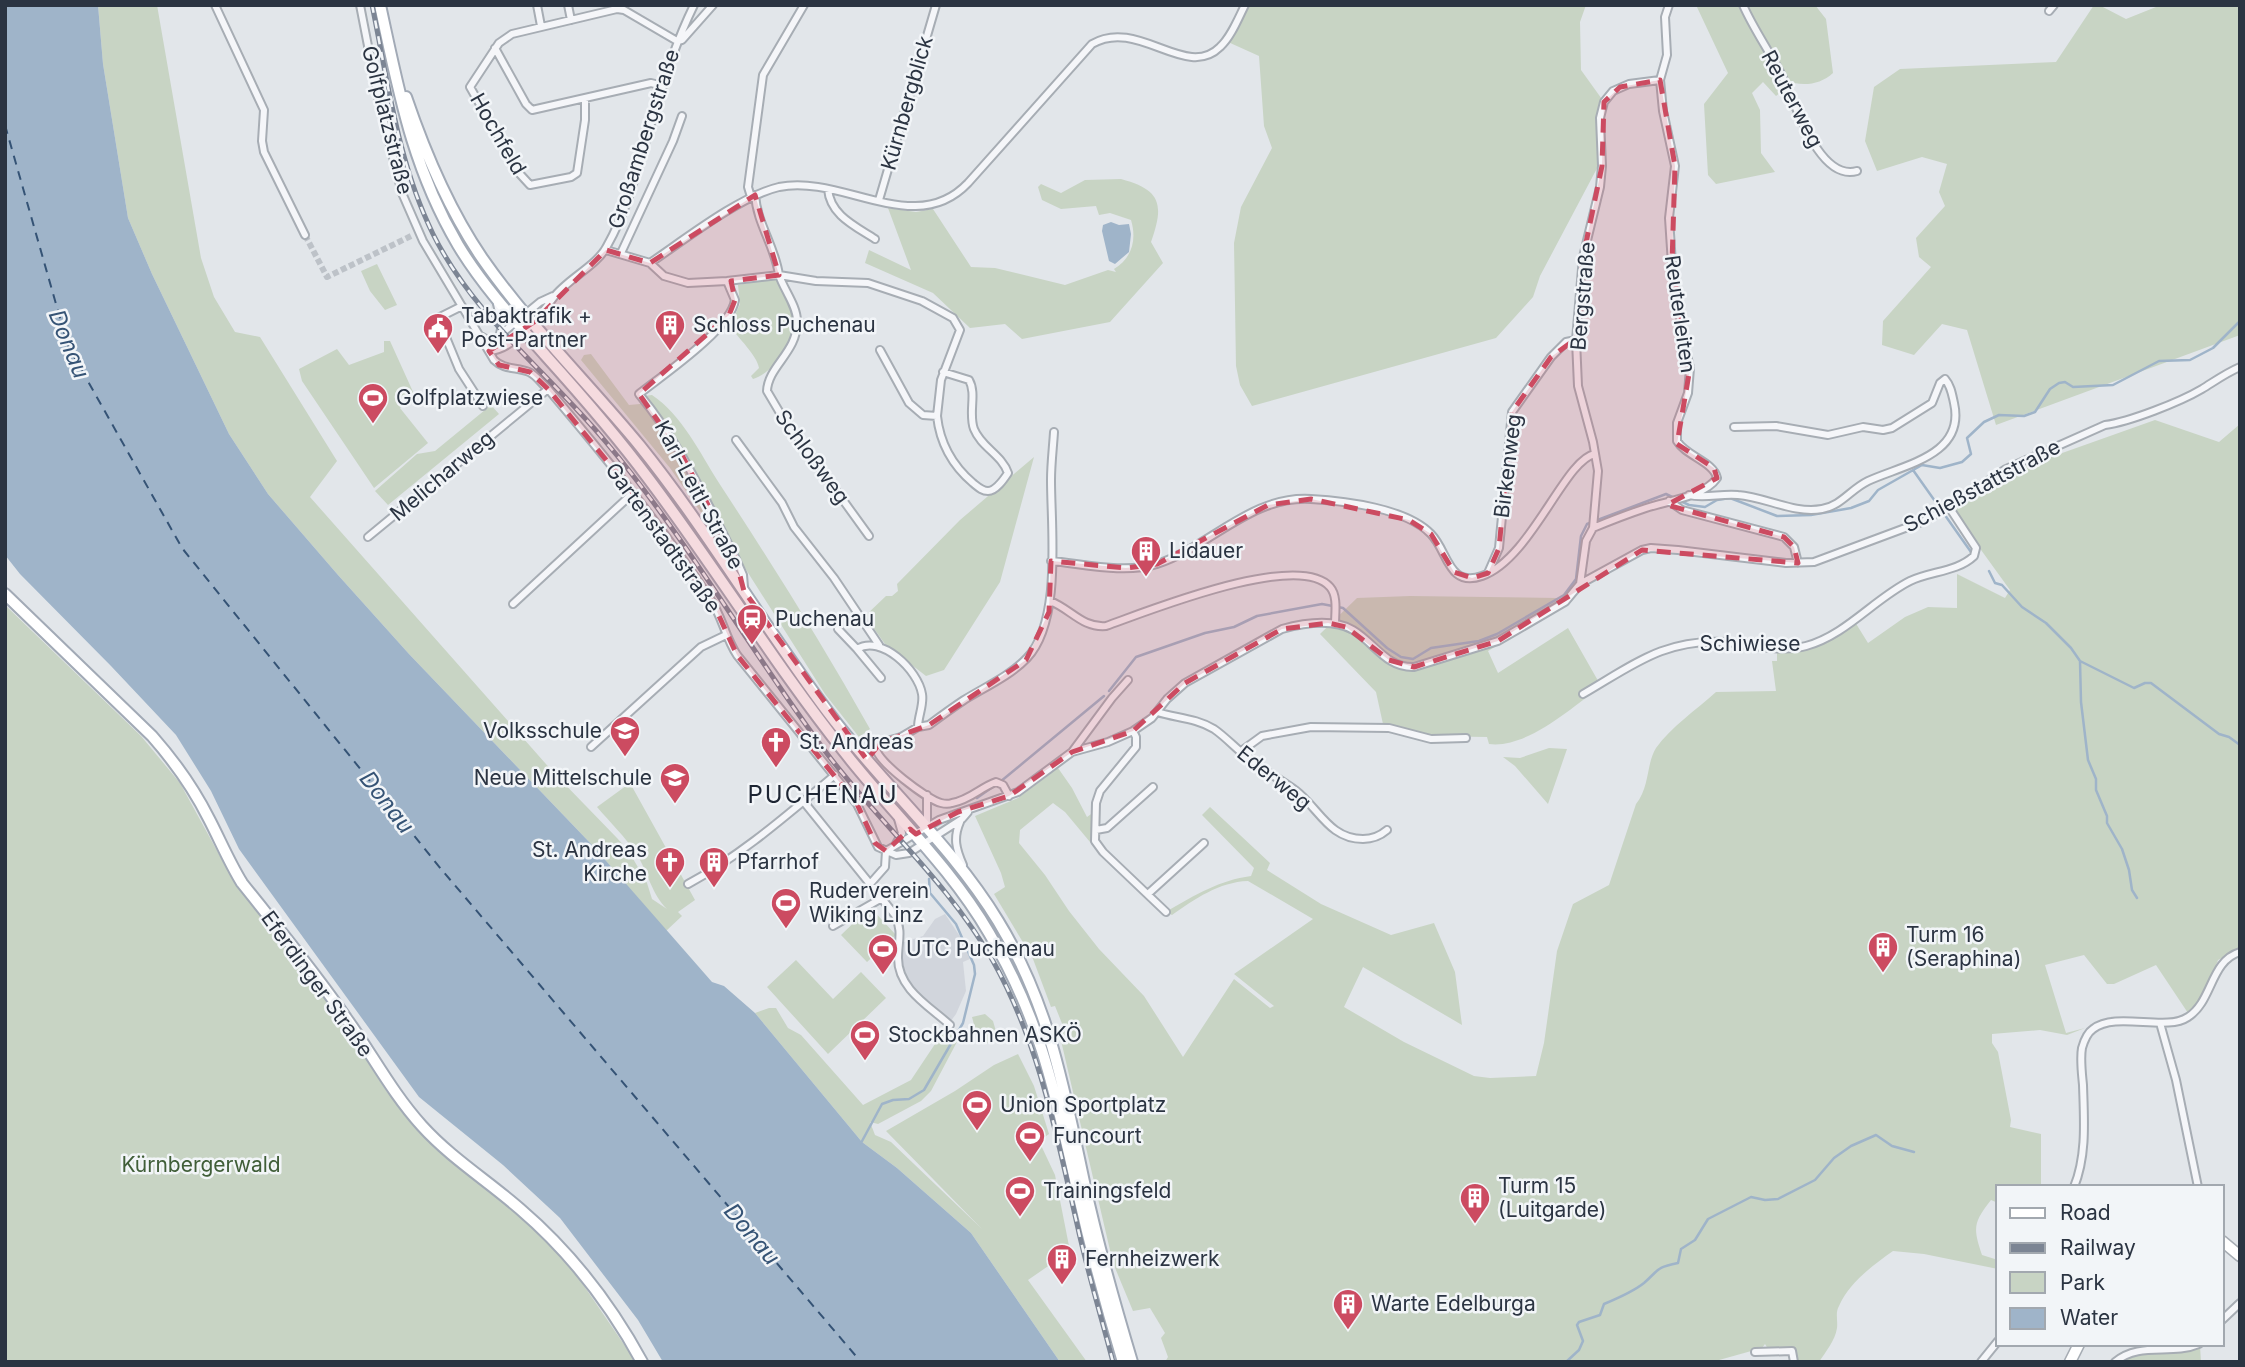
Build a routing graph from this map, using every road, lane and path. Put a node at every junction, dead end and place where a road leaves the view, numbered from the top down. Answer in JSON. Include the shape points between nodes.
{"nodes":[{"id":1,"x":215,"y":5,"type":"edge"},
{"id":2,"x":360,"y":5,"type":"edge"},
{"id":3,"x":380,"y":5,"type":"edge"},
{"id":4,"x":537,"y":5,"type":"edge"},
{"id":5,"x":568,"y":5,"type":"edge"},
{"id":6,"x":694,"y":5,"type":"edge"},
{"id":7,"x":713,"y":5,"type":"edge"},
{"id":8,"x":804,"y":5,"type":"edge"},
{"id":9,"x":936,"y":5,"type":"edge"},
{"id":10,"x":1245,"y":5,"type":"edge"},
{"id":11,"x":1669,"y":5,"type":"edge"},
{"id":12,"x":1743,"y":5,"type":"edge"},
{"id":13,"x":607,"y":8,"type":"edge"},
{"id":14,"x":571,"y":20,"type":"junction"},
{"id":15,"x":541,"y":26,"type":"junction"},
{"id":16,"x":677,"y":41,"type":"junction"},
{"id":17,"x":495,"y":48,"type":"junction"},
{"id":18,"x":392,"y":58,"type":"junction"},
{"id":19,"x":1660,"y":80,"type":"junction"},
{"id":20,"x":663,"y":86,"type":"junction"},
{"id":21,"x":585,"y":98,"type":"junction"},
{"id":22,"x":681,"y":116,"type":"dead end"},
{"id":23,"x":1857,"y":171,"type":"dead end"},
{"id":24,"x":828,"y":189,"type":"junction"},
{"id":25,"x":753,"y":196,"type":"junction"},
{"id":26,"x":879,"y":200,"type":"junction"},
{"id":27,"x":419,"y":232,"type":"junction"},
{"id":28,"x":305,"y":235,"type":"tunnel mouth"},
{"id":29,"x":411,"y":236,"type":"tunnel mouth"},
{"id":30,"x":875,"y":239,"type":"dead end"},
{"id":31,"x":606,"y":250,"type":"junction"},
{"id":32,"x":621,"y":253,"type":"junction"},
{"id":33,"x":650,"y":263,"type":"junction"},
{"id":34,"x":779,"y":275,"type":"junction"},
{"id":35,"x":727,"y":281,"type":"junction"},
{"id":36,"x":494,"y":295,"type":"junction"},
{"id":37,"x":555,"y":295,"type":"junction"},
{"id":38,"x":462,"y":306,"type":"junction"},
{"id":39,"x":525,"y":312,"type":"junction"},
{"id":40,"x":516,"y":321,"type":"junction"},
{"id":41,"x":534,"y":323,"type":"junction"},
{"id":42,"x":524,"y":331,"type":"junction"},
{"id":43,"x":477,"y":334,"type":"junction"},
{"id":44,"x":499,"y":336,"type":"junction"},
{"id":45,"x":1576,"y":340,"type":"junction"},
{"id":46,"x":880,"y":349,"type":"dead end"},
{"id":47,"x":489,"y":351,"type":"junction"},
{"id":48,"x":2240,"y":366,"type":"edge"},
{"id":49,"x":943,"y":372,"type":"junction"},
{"id":50,"x":548,"y":389,"type":"junction"},
{"id":51,"x":483,"y":406,"type":"dead end"},
{"id":52,"x":937,"y":416,"type":"junction"},
{"id":53,"x":1734,"y":427,"type":"dead end"},
{"id":54,"x":1054,"y":432,"type":"dead end"},
{"id":55,"x":736,"y":440,"type":"dead end"},
{"id":56,"x":1595,"y":454,"type":"junction"},
{"id":57,"x":633,"y":493,"type":"junction"},
{"id":58,"x":1689,"y":495,"type":"junction"},
{"id":59,"x":1675,"y":500,"type":"junction"},
{"id":60,"x":1944,"y":510,"type":"junction"},
{"id":61,"x":1593,"y":525,"type":"junction"},
{"id":62,"x":869,"y":536,"type":"dead end"},
{"id":63,"x":368,"y":537,"type":"dead end"},
{"id":64,"x":1051,"y":561,"type":"junction"},
{"id":65,"x":1798,"y":563,"type":"junction"},
{"id":66,"x":1488,"y":573,"type":"junction"},
{"id":67,"x":1580,"y":584,"type":"junction"},
{"id":68,"x":744,"y":592,"type":"junction"},
{"id":69,"x":5,"y":594,"type":"edge"},
{"id":70,"x":1050,"y":601,"type":"junction"},
{"id":71,"x":513,"y":604,"type":"dead end"},
{"id":72,"x":1335,"y":624,"type":"junction"},
{"id":73,"x":838,"y":629,"type":"dead end"},
{"id":74,"x":726,"y":635,"type":"junction"},
{"id":75,"x":879,"y":645,"type":"junction"},
{"id":76,"x":857,"y":649,"type":"junction"},
{"id":77,"x":881,"y":678,"type":"dead end"},
{"id":78,"x":1128,"y":680,"type":"dead end"},
{"id":79,"x":1583,"y":694,"type":"dead end"},
{"id":80,"x":1157,"y":712,"type":"junction"},
{"id":81,"x":919,"y":727,"type":"junction"},
{"id":82,"x":1133,"y":731,"type":"junction"},
{"id":83,"x":1466,"y":738,"type":"dead end"},
{"id":84,"x":592,"y":747,"type":"dead end"},
{"id":85,"x":1072,"y":752,"type":"junction"},
{"id":86,"x":1240,"y":752,"type":"junction"},
{"id":87,"x":892,"y":770,"type":"junction"},
{"id":88,"x":876,"y":772,"type":"junction"},
{"id":89,"x":835,"y":775,"type":"junction"},
{"id":90,"x":1153,"y":787,"type":"dead end"},
{"id":91,"x":927,"y":795,"type":"junction"},
{"id":92,"x":1009,"y":796,"type":"junction"},
{"id":93,"x":804,"y":802,"type":"junction"},
{"id":94,"x":968,"y":812,"type":"junction"},
{"id":95,"x":896,"y":814,"type":"junction"},
{"id":96,"x":962,"y":819,"type":"junction"},
{"id":97,"x":1096,"y":830,"type":"junction"},
{"id":98,"x":1387,"y":830,"type":"dead end"},
{"id":99,"x":931,"y":831,"type":"junction"},
{"id":100,"x":920,"y":839,"type":"junction"},
{"id":101,"x":1204,"y":843,"type":"dead end"},
{"id":102,"x":895,"y":845,"type":"junction"},
{"id":103,"x":886,"y":850,"type":"junction"},
{"id":104,"x":968,"y":876,"type":"junction"},
{"id":105,"x":688,"y":884,"type":"dead end"},
{"id":106,"x":870,"y":884,"type":"junction"},
{"id":107,"x":1149,"y":893,"type":"junction"},
{"id":108,"x":881,"y":898,"type":"junction"},
{"id":109,"x":1166,"y":912,"type":"dead end"},
{"id":110,"x":833,"y":926,"type":"dead end"},
{"id":111,"x":2240,"y":952,"type":"edge"},
{"id":112,"x":2160,"y":1023,"type":"junction"},
{"id":113,"x":950,"y":1025,"type":"dead end"},
{"id":114,"x":2075,"y":1185,"type":"edge"},
{"id":115,"x":2198,"y":1185,"type":"edge"},
{"id":116,"x":2224,"y":1243,"type":"edge"},
{"id":117,"x":2240,"y":1256,"type":"edge"},
{"id":118,"x":2240,"y":1303,"type":"edge"},
{"id":119,"x":2224,"y":1318,"type":"edge"},
{"id":120,"x":1996,"y":1343,"type":"edge"},
{"id":121,"x":2078,"y":1346,"type":"edge"},
{"id":122,"x":2192,"y":1346,"type":"edge"},
{"id":123,"x":1755,"y":1352,"type":"dead end"},
{"id":124,"x":642,"y":1362,"type":"edge"},
{"id":125,"x":1123,"y":1362,"type":"edge"},
{"id":126,"x":1132,"y":1362,"type":"edge"},
{"id":127,"x":1794,"y":1362,"type":"edge"},
{"id":128,"x":1981,"y":1362,"type":"edge"},
{"id":129,"x":2070,"y":1362,"type":"edge"},
{"id":130,"x":2115,"y":1362,"type":"edge"}],
"edges":[{"from":1,"to":28,"type":"street","via":[[264,110],[264,152]]},
{"from":2,"to":27,"type":"street","name":"Golfplatzstraße","via":[[394,167]]},
{"from":3,"to":18,"type":"main road"},
{"from":4,"to":15,"type":"street"},
{"from":5,"to":14,"type":"street"},
{"from":6,"to":16,"type":"street","name":"Großambergstraße"},
{"from":7,"to":16,"type":"street","via":[[686,38]]},
{"from":8,"to":25,"type":"street","via":[[763,75],[748,187]]},
{"from":9,"to":26,"type":"street","name":"Kürnbergblick"},
{"from":10,"to":26,"type":"street","via":[[1224,44],[1198,57],[1128,37],[1100,39],[1077,58],[953,197],[923,207]]},
{"from":11,"to":19,"type":"street","via":[[1665,17],[1667,55]]},
{"from":12,"to":23,"type":"street","name":"Reuterweg","via":[[1813,143],[1836,169]]},
{"from":13,"to":14,"type":"street"},
{"from":13,"to":16,"type":"street","via":[[624,10]]},
{"from":14,"to":15,"type":"street"},
{"from":15,"to":17,"type":"street","via":[[512,34]]},
{"from":16,"to":20,"type":"street","name":"Großambergstraße"},
{"from":17,"to":21,"type":"street","name":"Hochfeld","via":[[532,110]]},
{"from":17,"to":21,"type":"street","name":"Hochfeld","via":[[470,87],[530,185],[577,173]]},
{"from":18,"to":36,"type":"main road","via":[[409,135],[426,181],[458,245]]},
{"from":18,"to":39,"type":"main road","via":[[441,185],[482,257]]},
{"from":19,"to":45,"type":"street","name":"Bergstraße","via":[[1620,87],[1601,109],[1602,166],[1583,257]]},
{"from":19,"to":58,"type":"street","name":"Reuterleiten","via":[[1675,166],[1669,218],[1672,264],[1690,368],[1676,441],[1714,468],[1717,478]]},
{"from":20,"to":21,"type":"street","name":"Hochfeld","via":[[651,83]]},
{"from":20,"to":31,"type":"street","name":"Großambergstraße","via":[[627,201]]},
{"from":22,"to":32,"type":"street"},
{"from":24,"to":25,"type":"street","via":[[787,186]]},
{"from":24,"to":26,"type":"street"},
{"from":24,"to":30,"type":"street","via":[[839,215]]},
{"from":25,"to":33,"type":"street"},
{"from":25,"to":34,"type":"street","via":[[777,257]]},
{"from":27,"to":29,"type":"street"},
{"from":27,"to":38,"type":"street","name":"Golfplatzstraße"},
{"from":31,"to":32,"type":"street"},
{"from":31,"to":37,"type":"street","name":"Großambergstraße"},
{"from":32,"to":33,"type":"street"},
{"from":33,"to":35,"type":"street","via":[[675,281]]},
{"from":34,"to":35,"type":"street"},
{"from":34,"to":49,"type":"street","via":[[868,283],[922,301],[953,318],[960,330]]},
{"from":34,"to":62,"type":"street","name":"Schloßweg","via":[[797,319],[789,352],[771,376],[767,391]]},
{"from":35,"to":68,"type":"street","name":"Karl-Leitl-Straße","via":[[735,300],[729,315],[703,344],[639,394],[682,455],[735,557]]},
{"from":36,"to":40,"type":"main road"},
{"from":36,"to":44,"type":"street","via":[[502,324]]},
{"from":37,"to":39,"type":"street","name":"Großambergstraße"},
{"from":37,"to":41,"type":"street","name":"Großambergstraße"},
{"from":38,"to":43,"type":"street","name":"Golfplatzstraße"},
{"from":38,"to":51,"type":"street","via":[[439,318],[459,369]]},
{"from":39,"to":40,"type":"street"},
{"from":39,"to":41,"type":"main road"},
{"from":40,"to":42,"type":"main road"},
{"from":40,"to":44,"type":"street"},
{"from":41,"to":42,"type":"street"},
{"from":41,"to":68,"type":"main road","via":[[656,467]]},
{"from":42,"to":47,"type":"street"},
{"from":42,"to":95,"type":"main road","via":[[639,465],[820,722]]},
{"from":43,"to":44,"type":"street","via":[[489,341]]},
{"from":43,"to":47,"type":"street","name":"Golfplatzstraße"},
{"from":45,"to":56,"type":"street","name":"Bergstraße","via":[[1578,386]]},
{"from":45,"to":66,"type":"street","name":"Birkenweg","via":[[1566,342],[1551,357],[1512,412],[1499,548]]},
{"from":46,"to":52,"type":"street","via":[[909,403],[923,415]]},
{"from":47,"to":50,"type":"street","name":"Gartenstadtstraße","via":[[499,365],[528,372]]},
{"from":48,"to":60,"type":"street","name":"Schießstattstraße","via":[[2201,390],[2122,423],[2105,425],[2006,469]]},
{"from":49,"to":52,"type":"street"},
{"from":49,"to":52,"type":"street","via":[[969,380],[974,429],[1006,466],[1008,473],[992,490],[979,488],[958,469],[944,444]]},
{"from":50,"to":57,"type":"street","name":"Gartenstadtstraße"},
{"from":50,"to":63,"type":"street","name":"Melicharweg"},
{"from":53,"to":58,"type":"street","via":[[1776,426],[1828,435],[1863,427],[1883,430],[1932,404],[1945,379],[1957,422],[1923,461],[1869,481],[1825,509],[1800,509],[1739,495]]},
{"from":54,"to":64,"type":"street"},
{"from":55,"to":75,"type":"street"},
{"from":56,"to":61,"type":"street","name":"Bergstraße","via":[[1598,481]]},
{"from":56,"to":66,"type":"street","via":[[1578,464],[1522,544]]},
{"from":57,"to":71,"type":"street"},
{"from":57,"to":74,"type":"street","name":"Gartenstadtstraße","via":[[713,603]]},
{"from":58,"to":59,"type":"street","name":"Reuterleiten"},
{"from":59,"to":61,"type":"street"},
{"from":59,"to":65,"type":"street","via":[[1682,510],[1784,537],[1794,547]]},
{"from":60,"to":65,"type":"street","name":"Schießstattstraße","via":[[1823,559]]},
{"from":60,"to":79,"type":"street","name":"Schiwiese","via":[[1976,548],[1974,556],[1911,581],[1815,642],[1789,648],[1724,642],[1678,646],[1655,652]]},
{"from":61,"to":67,"type":"street","name":"Bergstraße"},
{"from":64,"to":66,"type":"street","via":[[1126,568],[1157,564],[1254,511],[1306,499],[1359,505],[1409,520],[1432,534],[1454,572],[1472,578]]},
{"from":64,"to":70,"type":"street"},
{"from":65,"to":67,"type":"street","name":"Schießstattstraße","via":[[1651,548]]},
{"from":67,"to":72,"type":"street","name":"Schießstattstraße","via":[[1564,602],[1498,641],[1414,667],[1397,665],[1353,630]]},
{"from":68,"to":88,"type":"main road"},
{"from":69,"to":124,"type":"main road","name":"Eferdinger Straße","via":[[158,742],[198,800],[242,883],[333,999],[397,1097],[444,1147],[560,1247]]},
{"from":70,"to":72,"type":"street","via":[[1082,622],[1099,627],[1225,586],[1302,576],[1331,588]]},
{"from":70,"to":81,"type":"street","via":[[1039,643],[1026,660]]},
{"from":72,"to":80,"type":"street","name":"Schießstattstraße","via":[[1297,625],[1271,634],[1185,683]]},
{"from":73,"to":76,"type":"street"},
{"from":74,"to":84,"type":"street","via":[[701,647]]},
{"from":74,"to":89,"type":"street","name":"Gartenstadtstraße"},
{"from":75,"to":76,"type":"street"},
{"from":75,"to":81,"type":"street","via":[[904,665],[920,687]]},
{"from":76,"to":77,"type":"street"},
{"from":78,"to":85,"type":"street"},
{"from":80,"to":82,"type":"street","name":"Schießstattstraße"},
{"from":80,"to":86,"type":"street","name":"Ederweg","via":[[1205,724]]},
{"from":81,"to":87,"type":"street","via":[[876,748]]},
{"from":82,"to":85,"type":"street","name":"Schießstattstraße"},
{"from":82,"to":97,"type":"street","via":[[1136,747],[1098,794]]},
{"from":83,"to":86,"type":"street","via":[[1431,739],[1389,728],[1331,727],[1262,736]]},
{"from":85,"to":92,"type":"street","name":"Schießstattstraße"},
{"from":86,"to":98,"type":"street","name":"Ederweg","via":[[1301,795],[1338,833],[1367,839]]},
{"from":87,"to":88,"type":"street"},
{"from":87,"to":91,"type":"street"},
{"from":88,"to":99,"type":"main road"},
{"from":89,"to":93,"type":"street"},
{"from":89,"to":103,"type":"street","name":"Gartenstadtstraße","via":[[862,811],[875,843]]},
{"from":90,"to":97,"type":"street","via":[[1108,828]]},
{"from":91,"to":92,"type":"street","via":[[941,803],[954,803],[1000,784]]},
{"from":91,"to":99,"type":"street"},
{"from":92,"to":94,"type":"street","name":"Schießstattstraße"},
{"from":93,"to":105,"type":"street","via":[[716,869]]},
{"from":93,"to":106,"type":"street"},
{"from":94,"to":96,"type":"street","name":"Schießstattstraße"},
{"from":94,"to":99,"type":"street","name":"Schießstattstraße","via":[[958,812]]},
{"from":95,"to":100,"type":"main road"},
{"from":95,"to":102,"type":"street","via":[[902,833]]},
{"from":96,"to":99,"type":"street","name":"Schießstattstraße"},
{"from":96,"to":104,"type":"street","via":[[955,845]]},
{"from":97,"to":107,"type":"street","via":[[1097,846]]},
{"from":99,"to":100,"type":"street"},
{"from":99,"to":100,"type":"street"},
{"from":99,"to":104,"type":"main road"},
{"from":100,"to":102,"type":"street"},
{"from":100,"to":103,"type":"street","via":[[901,855]]},
{"from":100,"to":125,"type":"main road","via":[[989,933],[1039,1037]]},
{"from":101,"to":107,"type":"street"},
{"from":102,"to":103,"type":"street"},
{"from":103,"to":106,"type":"street","via":[[886,867]]},
{"from":104,"to":126,"type":"main road","via":[[1010,942],[1046,1022]]},
{"from":106,"to":108,"type":"street"},
{"from":107,"to":109,"type":"street"},
{"from":108,"to":110,"type":"street"},
{"from":108,"to":113,"type":"street","via":[[900,926],[902,979]]},
{"from":111,"to":112,"type":"street","via":[[2228,956],[2189,1017]]},
{"from":112,"to":114,"type":"street","via":[[2096,1027],[2088,1035],[2082,1051],[2084,1130]]},
{"from":112,"to":115,"type":"street"},
{"from":116,"to":117,"type":"main road"},
{"from":118,"to":119,"type":"street"},
{"from":120,"to":128,"type":"street"},
{"from":121,"to":129,"type":"main road"},
{"from":122,"to":130,"type":"street","via":[[2136,1350]]},
{"from":123,"to":127,"type":"street","via":[[1792,1351]]}]}
